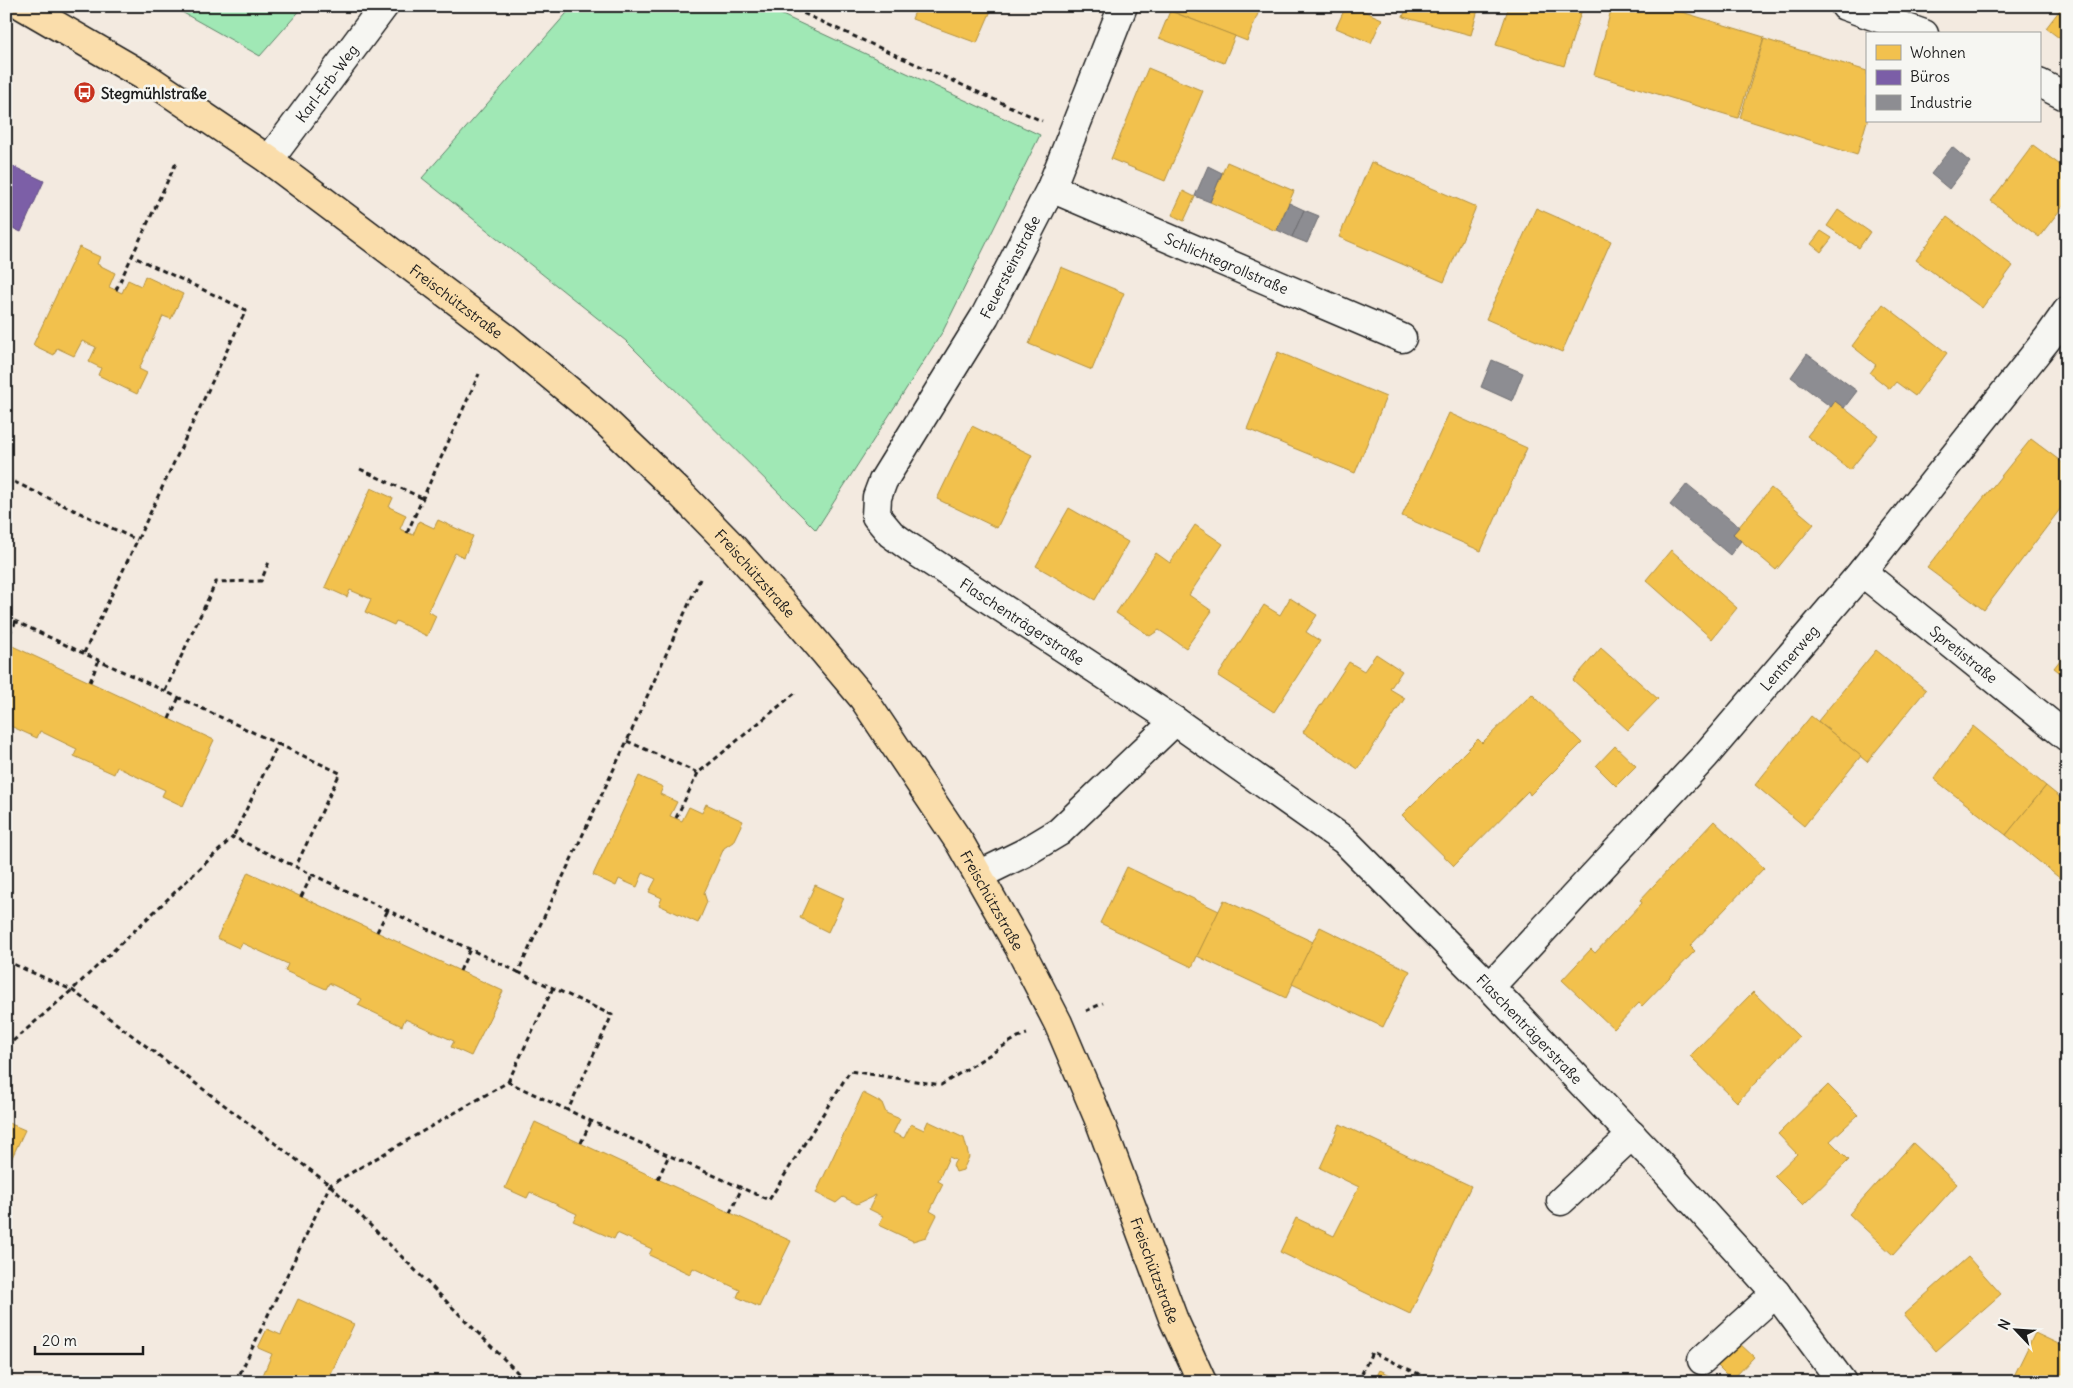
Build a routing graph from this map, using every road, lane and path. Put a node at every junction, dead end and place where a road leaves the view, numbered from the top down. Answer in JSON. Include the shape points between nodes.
{"nodes":[{"id":1,"x":22,"y":6,"type":"edge"},
{"id":2,"x":384,"y":6,"type":"edge"},
{"id":3,"x":787,"y":6,"type":"edge"},
{"id":4,"x":1123,"y":6,"type":"edge"},
{"id":5,"x":1845,"y":6,"type":"edge"},
{"id":6,"x":1918,"y":32,"type":"edge"},
{"id":7,"x":2040,"y":84,"type":"edge"},
{"id":8,"x":2067,"y":97,"type":"edge"},
{"id":9,"x":1072,"y":135,"type":"junction"},
{"id":10,"x":269,"y":160,"type":"junction"},
{"id":11,"x":177,"y":161,"type":"dead end"},
{"id":12,"x":1051,"y":188,"type":"junction"},
{"id":13,"x":9,"y":226,"type":"dead end"},
{"id":14,"x":6,"y":232,"type":"edge"},
{"id":15,"x":132,"y":256,"type":"junction"},
{"id":16,"x":116,"y":290,"type":"dead end"},
{"id":17,"x":2067,"y":311,"type":"edge"},
{"id":18,"x":1402,"y":338,"type":"dead end"},
{"id":19,"x":479,"y":374,"type":"dead end"},
{"id":20,"x":360,"y":469,"type":"dead end"},
{"id":21,"x":6,"y":478,"type":"edge"},
{"id":22,"x":422,"y":498,"type":"junction"},
{"id":23,"x":876,"y":516,"type":"joint"},
{"id":24,"x":407,"y":533,"type":"dead end"},
{"id":25,"x":137,"y":541,"type":"junction"},
{"id":26,"x":269,"y":562,"type":"dead end"},
{"id":27,"x":1862,"y":572,"type":"junction"},
{"id":28,"x":700,"y":579,"type":"dead end"},
{"id":29,"x":6,"y":616,"type":"edge"},
{"id":30,"x":16,"y":621,"type":"junction"},
{"id":31,"x":6,"y":642,"type":"edge"},
{"id":32,"x":84,"y":653,"type":"junction"},
{"id":33,"x":100,"y":660,"type":"junction"},
{"id":34,"x":90,"y":682,"type":"dead end"},
{"id":35,"x":164,"y":691,"type":"junction"},
{"id":36,"x":795,"y":693,"type":"dead end"},
{"id":37,"x":179,"y":697,"type":"junction"},
{"id":38,"x":169,"y":719,"type":"dead end"},
{"id":39,"x":1175,"y":721,"type":"junction"},
{"id":40,"x":2067,"y":737,"type":"edge"},
{"id":41,"x":628,"y":741,"type":"junction"},
{"id":42,"x":278,"y":744,"type":"junction"},
{"id":43,"x":698,"y":773,"type":"junction"},
{"id":44,"x":676,"y":818,"type":"dead end"},
{"id":45,"x":233,"y":837,"type":"junction"},
{"id":46,"x":296,"y":866,"type":"junction"},
{"id":47,"x":312,"y":875,"type":"junction"},
{"id":48,"x":979,"y":875,"type":"junction"},
{"id":49,"x":301,"y":897,"type":"dead end"},
{"id":50,"x":388,"y":910,"type":"junction"},
{"id":51,"x":377,"y":932,"type":"dead end"},
{"id":52,"x":470,"y":949,"type":"junction"},
{"id":53,"x":6,"y":961,"type":"edge"},
{"id":54,"x":460,"y":971,"type":"dead end"},
{"id":55,"x":518,"y":972,"type":"junction"},
{"id":56,"x":1490,"y":987,"type":"junction"},
{"id":57,"x":553,"y":988,"type":"junction"},
{"id":58,"x":72,"y":990,"type":"junction"},
{"id":59,"x":1103,"y":1004,"type":"dead end"},
{"id":60,"x":1058,"y":1023,"type":"junction"},
{"id":61,"x":6,"y":1047,"type":"edge"},
{"id":62,"x":508,"y":1082,"type":"junction"},
{"id":63,"x":568,"y":1110,"type":"junction"},
{"id":64,"x":591,"y":1121,"type":"junction"},
{"id":65,"x":1632,"y":1135,"type":"junction"},
{"id":66,"x":581,"y":1143,"type":"dead end"},
{"id":67,"x":668,"y":1156,"type":"junction"},
{"id":68,"x":658,"y":1179,"type":"dead end"},
{"id":69,"x":330,"y":1185,"type":"junction"},
{"id":70,"x":742,"y":1188,"type":"junction"},
{"id":71,"x":1561,"y":1201,"type":"dead end"},
{"id":72,"x":730,"y":1213,"type":"dead end"},
{"id":73,"x":1776,"y":1293,"type":"junction"},
{"id":74,"x":1702,"y":1360,"type":"dead end"},
{"id":75,"x":236,"y":1382,"type":"edge"},
{"id":76,"x":527,"y":1382,"type":"edge"},
{"id":77,"x":1202,"y":1382,"type":"edge"},
{"id":78,"x":1358,"y":1382,"type":"edge"},
{"id":79,"x":1436,"y":1382,"type":"edge"},
{"id":80,"x":1842,"y":1382,"type":"edge"}],
"edges":[{"from":1,"to":10,"type":"main road","name":"Freischützstraße","via":[[149,79]]},
{"from":2,"to":10,"type":"street","name":"Karl-Erb-Weg"},
{"from":3,"to":9,"type":"path"},
{"from":4,"to":9,"type":"street","name":"Feuersteinstraße"},
{"from":5,"to":6,"type":"street"},
{"from":7,"to":8,"type":"street"},
{"from":9,"to":12,"type":"street","name":"Feuersteinstraße"},
{"from":10,"to":48,"type":"main road","name":"Freischützstraße","via":[[507,339],[602,418],[680,493],[729,543],[862,698]]},
{"from":11,"to":15,"type":"path"},
{"from":12,"to":18,"type":"street","name":"Schlichtegrollstraße"},
{"from":12,"to":23,"type":"street","name":"Feuersteinstraße","via":[[986,316],[883,481],[877,497]]},
{"from":13,"to":14,"type":"path"},
{"from":15,"to":16,"type":"path"},
{"from":15,"to":25,"type":"path","via":[[246,310]]},
{"from":17,"to":27,"type":"street","name":"Lentnerweg"},
{"from":19,"to":22,"type":"path"},
{"from":20,"to":22,"type":"path"},
{"from":21,"to":25,"type":"path"},
{"from":22,"to":24,"type":"path"},
{"from":23,"to":39,"type":"street","name":"Flaschenträgerstraße","via":[[891,534],[909,547]]},
{"from":25,"to":32,"type":"path"},
{"from":26,"to":35,"type":"path","via":[[261,581],[216,582]]},
{"from":27,"to":40,"type":"street","name":"Spretistraße"},
{"from":27,"to":56,"type":"street","name":"Lentnerweg","via":[[1705,756]]},
{"from":28,"to":41,"type":"path"},
{"from":29,"to":30,"type":"path"},
{"from":30,"to":31,"type":"path"},
{"from":30,"to":32,"type":"path"},
{"from":32,"to":33,"type":"path"},
{"from":33,"to":34,"type":"path"},
{"from":33,"to":35,"type":"path"},
{"from":35,"to":37,"type":"path"},
{"from":36,"to":43,"type":"path"},
{"from":37,"to":38,"type":"path"},
{"from":37,"to":42,"type":"path"},
{"from":39,"to":48,"type":"street","via":[[1059,832]]},
{"from":39,"to":56,"type":"street","name":"Flaschenträgerstraße","via":[[1344,840]]},
{"from":41,"to":43,"type":"path"},
{"from":41,"to":55,"type":"path"},
{"from":42,"to":45,"type":"path"},
{"from":42,"to":46,"type":"path","via":[[340,773]]},
{"from":43,"to":44,"type":"path"},
{"from":45,"to":46,"type":"path"},
{"from":45,"to":58,"type":"path"},
{"from":46,"to":47,"type":"path"},
{"from":47,"to":49,"type":"path"},
{"from":47,"to":50,"type":"path"},
{"from":48,"to":60,"type":"main road","name":"Freischützstraße"},
{"from":50,"to":51,"type":"path"},
{"from":50,"to":52,"type":"path"},
{"from":52,"to":54,"type":"path"},
{"from":52,"to":55,"type":"path"},
{"from":53,"to":58,"type":"path"},
{"from":55,"to":57,"type":"path"},
{"from":56,"to":65,"type":"street","name":"Flaschenträgerstraße"},
{"from":57,"to":62,"type":"path"},
{"from":57,"to":63,"type":"path","via":[[612,1015]]},
{"from":58,"to":61,"type":"path"},
{"from":58,"to":69,"type":"path"},
{"from":59,"to":60,"type":"path"},
{"from":60,"to":70,"type":"path","via":[[1018,1037],[941,1085],[850,1071],[769,1200]]},
{"from":60,"to":77,"type":"main road","name":"Freischützstraße","via":[[1100,1122],[1173,1318]]},
{"from":62,"to":63,"type":"path"},
{"from":62,"to":69,"type":"path"},
{"from":63,"to":64,"type":"path"},
{"from":64,"to":66,"type":"path"},
{"from":64,"to":67,"type":"path"},
{"from":65,"to":71,"type":"street"},
{"from":65,"to":73,"type":"street","name":"Flaschenträgerstraße"},
{"from":67,"to":68,"type":"path"},
{"from":67,"to":70,"type":"path"},
{"from":69,"to":75,"type":"path"},
{"from":69,"to":76,"type":"path"},
{"from":70,"to":72,"type":"path"},
{"from":73,"to":74,"type":"street"},
{"from":73,"to":80,"type":"street","name":"Flaschenträgerstraße"},
{"from":78,"to":79,"type":"path","via":[[1372,1352]]}]}
